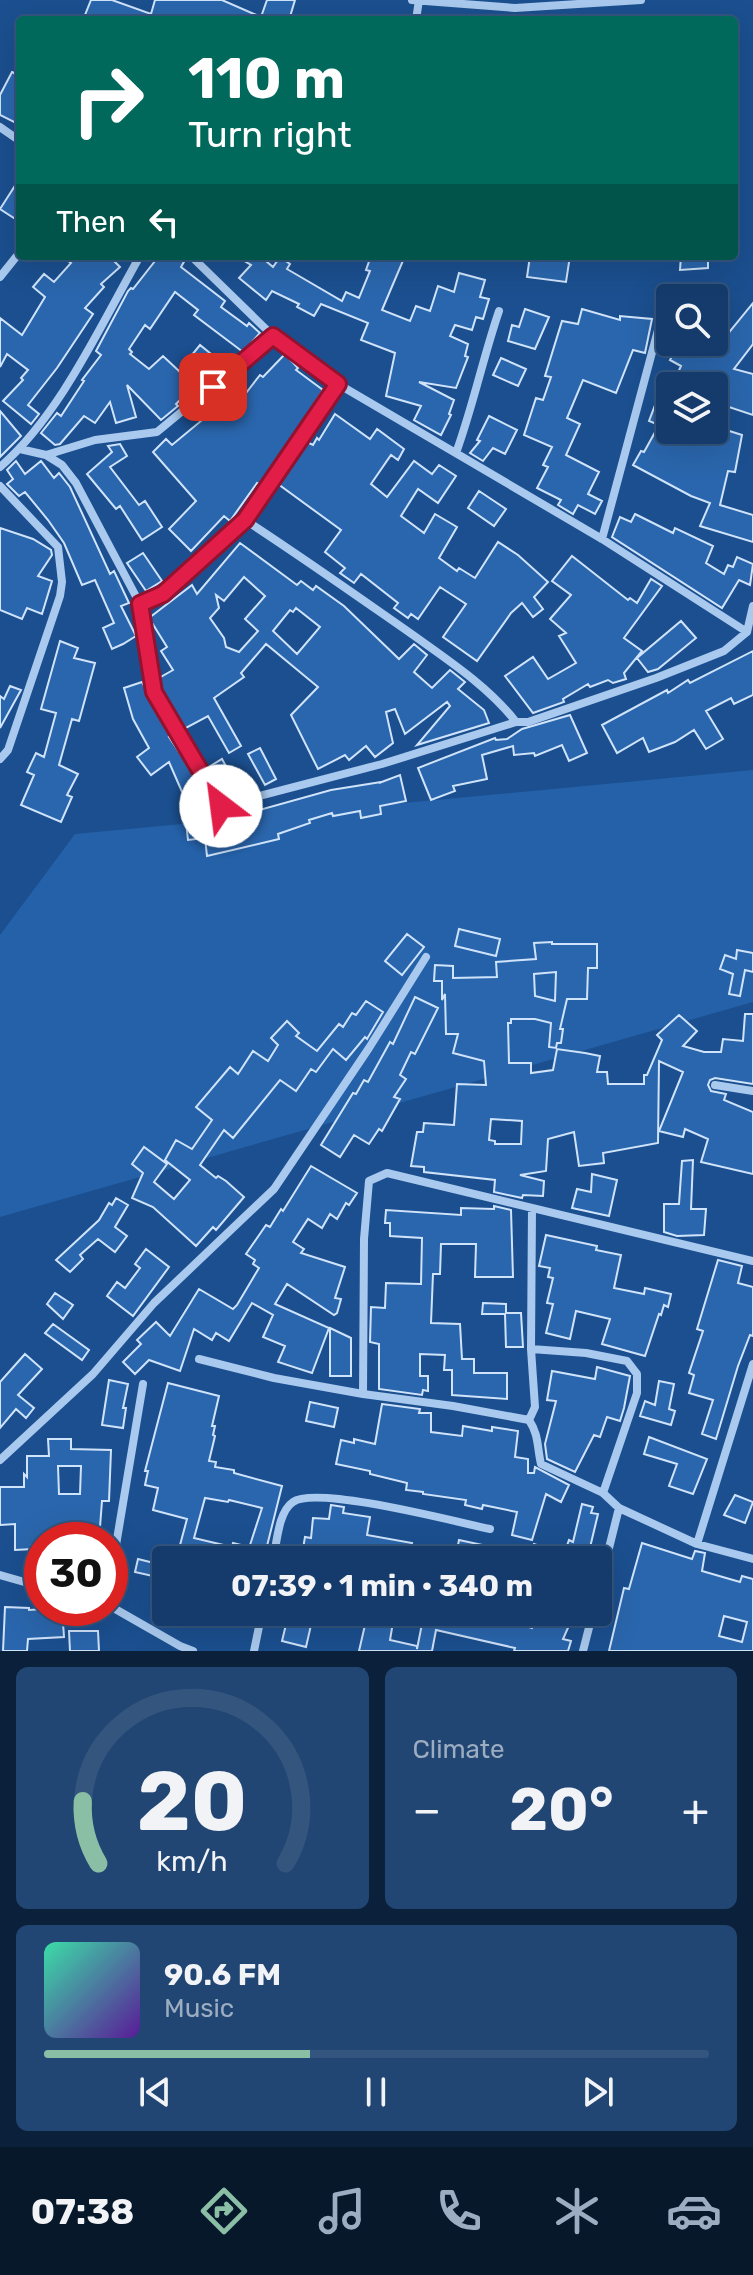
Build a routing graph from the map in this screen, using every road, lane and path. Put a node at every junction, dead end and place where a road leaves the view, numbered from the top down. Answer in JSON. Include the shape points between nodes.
{"nodes":[{"id":1,"x":641,"y":0,"type":"edge"},
{"id":2,"x":416,"y":1,"type":"edge"},
{"id":3,"x":16,"y":257,"type":"edge"},
{"id":4,"x":138,"y":260,"type":"edge"},
{"id":5,"x":195,"y":260,"type":"edge"},
{"id":6,"x":0,"y":277,"type":"edge"},
{"id":7,"x":499,"y":311,"type":"dead end"},
{"id":8,"x":273,"y":336,"type":"junction"},
{"id":9,"x":656,"y":337,"type":"edge"},
{"id":10,"x":338,"y":384,"type":"junction"},
{"id":11,"x":20,"y":449,"type":"junction"},
{"id":12,"x":456,"y":453,"type":"junction"},
{"id":13,"x":46,"y":455,"type":"junction"},
{"id":14,"x":0,"y":467,"type":"edge"},
{"id":15,"x":0,"y":486,"type":"edge"},
{"id":16,"x":245,"y":520,"type":"junction"},
{"id":17,"x":602,"y":539,"type":"junction"},
{"id":18,"x":140,"y":604,"type":"junction"},
{"id":19,"x":753,"y":606,"type":"edge"},
{"id":20,"x":747,"y":632,"type":"junction"},
{"id":21,"x":516,"y":722,"type":"junction"},
{"id":22,"x":0,"y":759,"type":"edge"},
{"id":23,"x":426,"y":957,"type":"dead end"},
{"id":24,"x":715,"y":1085,"type":"dead end"},
{"id":25,"x":753,"y":1091,"type":"edge"},
{"id":26,"x":532,"y":1208,"type":"junction"},
{"id":27,"x":753,"y":1261,"type":"edge"},
{"id":28,"x":531,"y":1349,"type":"junction"},
{"id":29,"x":199,"y":1359,"type":"dead end"},
{"id":30,"x":753,"y":1364,"type":"edge"},
{"id":31,"x":143,"y":1384,"type":"dead end"},
{"id":32,"x":363,"y":1394,"type":"junction"},
{"id":33,"x":529,"y":1420,"type":"junction"},
{"id":34,"x":0,"y":1460,"type":"edge"},
{"id":35,"x":603,"y":1493,"type":"junction"},
{"id":36,"x":619,"y":1508,"type":"junction"},
{"id":37,"x":120,"y":1522,"type":"edge"},
{"id":38,"x":490,"y":1529,"type":"dead end"},
{"id":39,"x":697,"y":1544,"type":"junction"},
{"id":40,"x":276,"y":1546,"type":"edge"},
{"id":41,"x":610,"y":1546,"type":"edge"},
{"id":42,"x":753,"y":1559,"type":"edge"},
{"id":43,"x":0,"y":1575,"type":"edge"},
{"id":44,"x":24,"y":1582,"type":"edge"},
{"id":45,"x":128,"y":1616,"type":"edge"},
{"id":46,"x":259,"y":1626,"type":"edge"},
{"id":47,"x":589,"y":1626,"type":"edge"},
{"id":48,"x":193,"y":1651,"type":"edge"},
{"id":49,"x":254,"y":1651,"type":"edge"},
{"id":50,"x":583,"y":1651,"type":"edge"}],
"edges":[{"from":1,"to":2,"type":"street","via":[[515,8]]},
{"from":3,"to":6,"type":"street"},
{"from":4,"to":11,"type":"street","via":[[61,393]]},
{"from":5,"to":8,"type":"street"},
{"from":7,"to":12,"type":"street"},
{"from":8,"to":10,"type":"street"},
{"from":8,"to":13,"type":"street","via":[[157,432],[95,440]]},
{"from":9,"to":17,"type":"street"},
{"from":10,"to":12,"type":"street"},
{"from":10,"to":16,"type":"street"},
{"from":11,"to":13,"type":"street"},
{"from":11,"to":14,"type":"street"},
{"from":12,"to":17,"type":"street"},
{"from":13,"to":18,"type":"street","via":[[76,483]]},
{"from":15,"to":22,"type":"street","via":[[58,547],[62,582],[8,750]]},
{"from":16,"to":18,"type":"street","via":[[163,594]]},
{"from":16,"to":21,"type":"street","via":[[439,654]]},
{"from":17,"to":20,"type":"street"},
{"from":18,"to":21,"type":"street","via":[[154,692],[221,806]]},
{"from":19,"to":20,"type":"street"},
{"from":20,"to":21,"type":"street","via":[[724,651],[656,678]]},
{"from":23,"to":34,"type":"street","via":[[274,1189],[154,1303],[93,1374]]},
{"from":24,"to":25,"type":"street"},
{"from":26,"to":27,"type":"street"},
{"from":26,"to":28,"type":"street"},
{"from":26,"to":32,"type":"street","via":[[387,1173],[369,1181]]},
{"from":28,"to":33,"type":"street","via":[[535,1407]]},
{"from":28,"to":35,"type":"street","via":[[627,1361],[637,1374],[637,1393]]},
{"from":29,"to":32,"type":"street"},
{"from":30,"to":39,"type":"street"},
{"from":31,"to":37,"type":"street"},
{"from":32,"to":33,"type":"street"},
{"from":33,"to":35,"type":"street","via":[[539,1434],[541,1464]]},
{"from":35,"to":36,"type":"street"},
{"from":36,"to":39,"type":"street"},
{"from":36,"to":41,"type":"street"},
{"from":38,"to":40,"type":"street","via":[[388,1506],[299,1498],[289,1503]]},
{"from":39,"to":42,"type":"street"},
{"from":43,"to":44,"type":"street"},
{"from":45,"to":48,"type":"street"},
{"from":46,"to":49,"type":"street"},
{"from":47,"to":50,"type":"street"}]}
